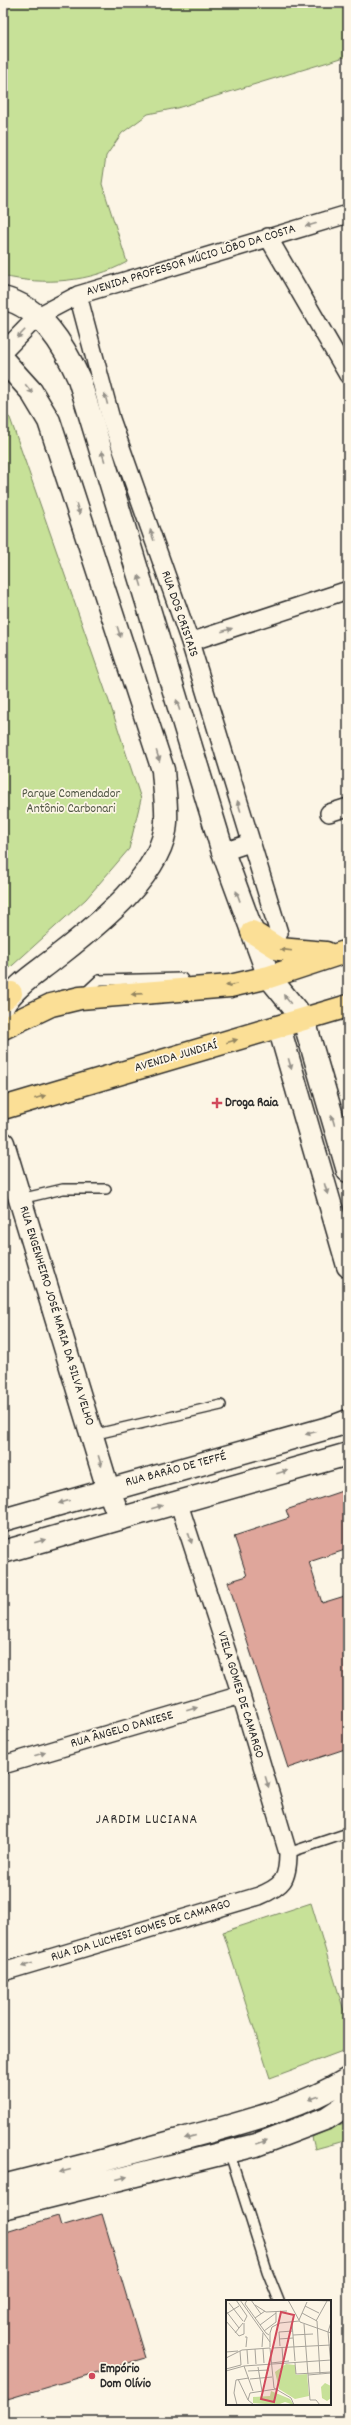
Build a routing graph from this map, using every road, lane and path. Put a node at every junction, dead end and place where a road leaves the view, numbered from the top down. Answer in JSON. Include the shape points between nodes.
{"nodes":[{"id":1,"x":348,"y":214,"type":"edge"},
{"id":2,"x":268,"y":238,"type":"junction"},
{"id":3,"x":78,"y":295,"type":"junction"},
{"id":4,"x":3,"y":298,"type":"edge"},
{"id":5,"x":38,"y":316,"type":"junction"},
{"id":6,"x":3,"y":352,"type":"edge"},
{"id":7,"x":3,"y":360,"type":"edge"},
{"id":8,"x":348,"y":375,"type":"edge"},
{"id":9,"x":348,"y":590,"type":"edge"},
{"id":10,"x":190,"y":642,"type":"junction"},
{"id":11,"x":348,"y":807,"type":"edge"},
{"id":12,"x":329,"y":813,"type":"dead end"},
{"id":13,"x":250,"y":843,"type":"junction"},
{"id":14,"x":223,"y":852,"type":"junction"},
{"id":15,"x":252,"y":932,"type":"junction"},
{"id":16,"x":279,"y":933,"type":"dead end"},
{"id":17,"x":343,"y":952,"type":"edge"},
{"id":18,"x":269,"y":977,"type":"junction"},
{"id":19,"x":6,"y":1000,"type":"edge"},
{"id":20,"x":348,"y":1006,"type":"edge"},
{"id":21,"x":304,"y":1020,"type":"junction"},
{"id":22,"x":279,"y":1027,"type":"junction"},
{"id":23,"x":3,"y":1028,"type":"edge"},
{"id":24,"x":3,"y":1108,"type":"edge"},
{"id":25,"x":3,"y":1143,"type":"edge"},
{"id":26,"x":348,"y":1171,"type":"edge"},
{"id":27,"x":106,"y":1189,"type":"dead end"},
{"id":28,"x":20,"y":1199,"type":"junction"},
{"id":29,"x":348,"y":1266,"type":"edge"},
{"id":30,"x":221,"y":1405,"type":"dead end"},
{"id":31,"x":348,"y":1421,"type":"edge"},
{"id":32,"x":92,"y":1435,"type":"junction"},
{"id":33,"x":348,"y":1454,"type":"edge"},
{"id":34,"x":108,"y":1489,"type":"junction"},
{"id":35,"x":178,"y":1501,"type":"junction"},
{"id":36,"x":120,"y":1518,"type":"junction"},
{"id":37,"x":3,"y":1520,"type":"edge"},
{"id":38,"x":3,"y":1552,"type":"edge"},
{"id":39,"x":241,"y":1695,"type":"junction"},
{"id":40,"x":3,"y":1765,"type":"edge"},
{"id":41,"x":348,"y":1833,"type":"edge"},
{"id":42,"x":288,"y":1853,"type":"junction"},
{"id":43,"x":278,"y":1888,"type":"joint"},
{"id":44,"x":3,"y":1972,"type":"edge"},
{"id":45,"x":348,"y":2079,"type":"edge"},
{"id":46,"x":348,"y":2104,"type":"edge"},
{"id":47,"x":229,"y":2151,"type":"junction"},
{"id":48,"x":3,"y":2186,"type":"edge"},
{"id":49,"x":3,"y":2208,"type":"edge"},
{"id":50,"x":279,"y":2300,"type":"edge"}],
"edges":[{"from":1,"to":2,"type":"street","name":"AVENIDA PROFESSOR MÚCIO LÔBO DA COSTA","one_way":true},
{"from":2,"to":3,"type":"street","name":"AVENIDA PROFESSOR MÚCIO LÔBO DA COSTA"},
{"from":2,"to":8,"type":"street"},
{"from":3,"to":5,"type":"street","name":"AVENIDA PROFESSOR MÚCIO LÔBO DA COSTA"},
{"from":10,"to":3,"type":"street","name":"RUA DOS CRISTAIS","one_way":true,"via":[[111,419]]},
{"from":4,"to":5,"type":"main road"},
{"from":5,"to":6,"type":"street","name":"AVENIDA PROFESSOR MÚCIO LÔBO DA COSTA","one_way":true},
{"from":14,"to":5,"type":"main road","one_way":true,"via":[[79,379],[66,350]]},
{"from":7,"to":19,"type":"main road","one_way":true,"via":[[31,390],[49,421],[163,770],[166,823],[159,850],[138,885],[84,935]]},
{"from":10,"to":9,"type":"street","one_way":true},
{"from":13,"to":10,"type":"street","name":"RUA DOS CRISTAIS","one_way":true},
{"from":11,"to":12,"type":"street"},
{"from":13,"to":14,"type":"street"},
{"from":13,"to":16,"type":"street","name":"RUA DOS CRISTAIS"},
{"from":15,"to":14,"type":"main road","one_way":true},
{"from":17,"to":15,"type":"main road","one_way":true,"via":[[279,949]]},
{"from":15,"to":18,"type":"main road"},
{"from":17,"to":18,"type":"main road"},
{"from":21,"to":18,"type":"main road","one_way":true},
{"from":18,"to":23,"type":"main road","one_way":true,"via":[[230,986],[80,998],[51,1005]]},
{"from":20,"to":21,"type":"main road","name":"AVENIDA JUNDIAÍ"},
{"from":21,"to":22,"type":"main road","name":"AVENIDA JUNDIAÍ"},
{"from":26,"to":21,"type":"main road","one_way":true},
{"from":24,"to":22,"type":"main road","name":"AVENIDA JUNDIAÍ","one_way":true},
{"from":22,"to":29,"type":"main road","one_way":true},
{"from":25,"to":28,"type":"main road","name":"RUA ENGENHEIRO JOSÉ MARIA DA SILVA VELHO"},
{"from":27,"to":28,"type":"lane","via":[[63,1189]]},
{"from":28,"to":32,"type":"main road","name":"RUA ENGENHEIRO JOSÉ MARIA DA SILVA VELHO"},
{"from":30,"to":32,"type":"lane"},
{"from":31,"to":34,"type":"main road","name":"RUA BARÃO DE TEFFÉ","one_way":true},
{"from":32,"to":34,"type":"main road","name":"RUA ENGENHEIRO JOSÉ MARIA DA SILVA VELHO","one_way":true},
{"from":35,"to":33,"type":"main road","one_way":true},
{"from":34,"to":36,"type":"main road","name":"RUA ENGENHEIRO JOSÉ MARIA DA SILVA VELHO"},
{"from":34,"to":37,"type":"main road","name":"RUA BARÃO DE TEFFÉ","one_way":true},
{"from":36,"to":35,"type":"main road","one_way":true},
{"from":35,"to":39,"type":"street","name":"VIELA GOMES DE CAMARGO","one_way":true},
{"from":38,"to":36,"type":"main road","one_way":true},
{"from":40,"to":39,"type":"street","name":"RUA ÂNGELO DANIESE","one_way":true},
{"from":39,"to":42,"type":"street","name":"VIELA GOMES DE CAMARGO","one_way":true},
{"from":41,"to":42,"type":"lane"},
{"from":42,"to":43,"type":"street","name":"VIELA GOMES DE CAMARGO","via":[[288,1872]]},
{"from":43,"to":44,"type":"street","name":"RUA IDA LUCHESI GOMES DE CAMARGO","one_way":true,"via":[[259,1896]]},
{"from":45,"to":48,"type":"main road","one_way":true,"via":[[321,2096],[246,2121]]},
{"from":47,"to":46,"type":"main road","one_way":true,"via":[[328,2118]]},
{"from":49,"to":47,"type":"main road","one_way":true},
{"from":47,"to":50,"type":"lane"}]}
